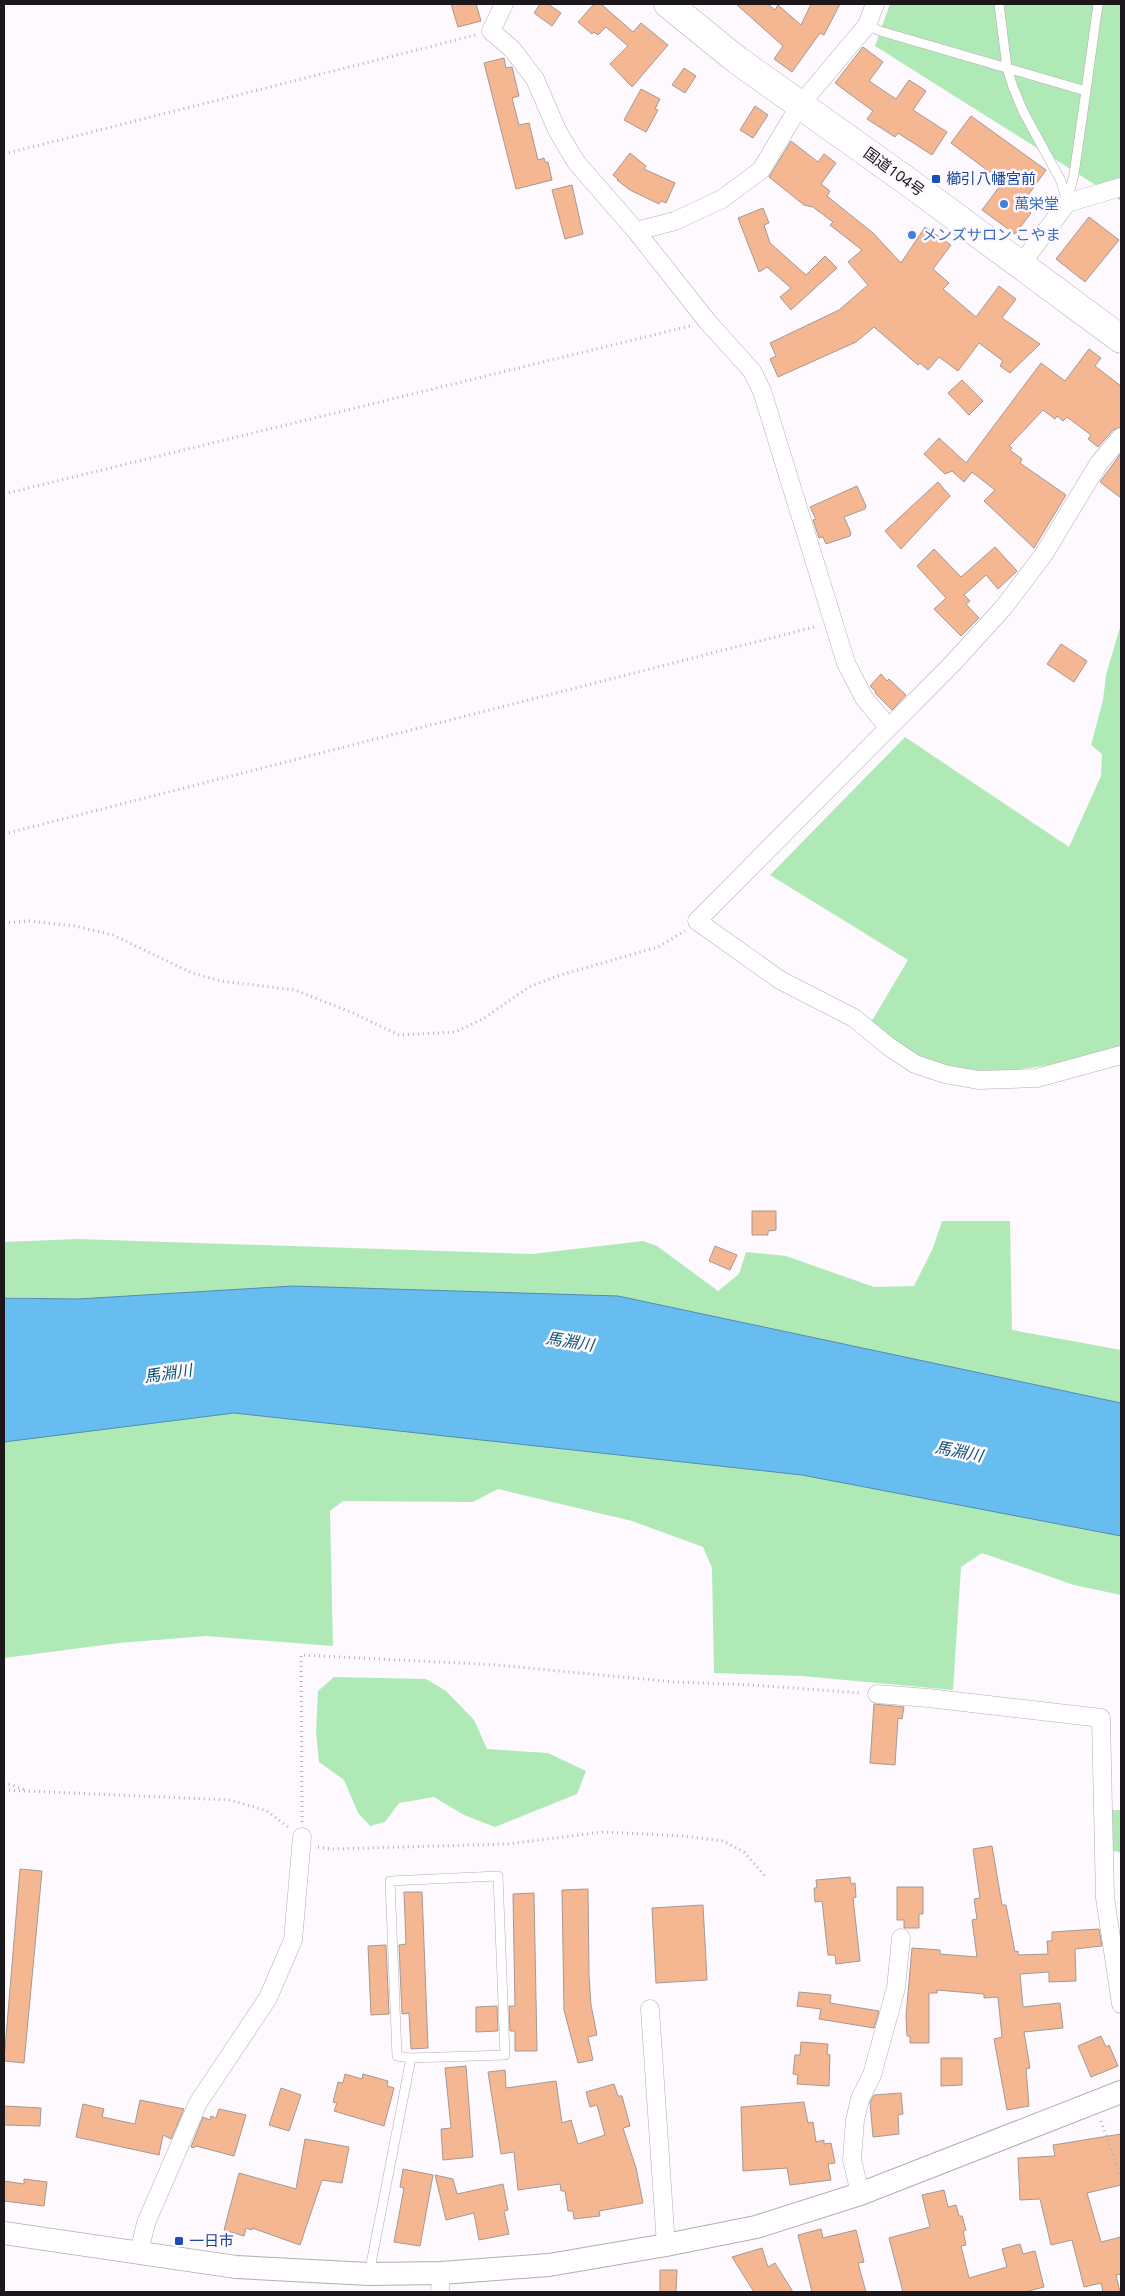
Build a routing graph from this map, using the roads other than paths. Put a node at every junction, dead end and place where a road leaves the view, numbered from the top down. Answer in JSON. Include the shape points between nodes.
{"nodes":[{"id":1,"x":504,"y":4,"type":"edge"},
{"id":2,"x":668,"y":4,"type":"edge"},
{"id":3,"x":875,"y":4,"type":"edge"},
{"id":4,"x":999,"y":4,"type":"edge"},
{"id":5,"x":1098,"y":4,"type":"edge"},
{"id":6,"x":867,"y":25,"type":"junction"},
{"id":7,"x":1007,"y":68,"type":"junction"},
{"id":8,"x":1086,"y":91,"type":"junction"},
{"id":9,"x":800,"y":105,"type":"junction"},
{"id":10,"x":1121,"y":187,"type":"edge"},
{"id":11,"x":1067,"y":203,"type":"junction"},
{"id":12,"x":636,"y":231,"type":"junction"},
{"id":13,"x":1021,"y":264,"type":"junction"},
{"id":14,"x":1121,"y":338,"type":"edge"},
{"id":15,"x":1121,"y":437,"type":"edge"},
{"id":16,"x":888,"y":727,"type":"junction"},
{"id":17,"x":1121,"y":1056,"type":"edge"},
{"id":18,"x":877,"y":1694,"type":"road end"},
{"id":19,"x":302,"y":1837,"type":"road end"},
{"id":20,"x":901,"y":1938,"type":"dead end"},
{"id":21,"x":1121,"y":2004,"type":"edge"},
{"id":22,"x":650,"y":2009,"type":"dead end"},
{"id":23,"x":412,"y":2058,"type":"junction"},
{"id":24,"x":1121,"y":2092,"type":"edge"},
{"id":25,"x":860,"y":2194,"type":"junction"},
{"id":26,"x":4,"y":2233,"type":"edge"},
{"id":27,"x":666,"y":2245,"type":"junction"},
{"id":28,"x":139,"y":2252,"type":"junction"},
{"id":29,"x":369,"y":2274,"type":"junction"},
{"id":30,"x":440,"y":2283,"type":"edge"}],
"edges":[{"from":1,"to":12,"type":"street","via":[[491,32],[512,49],[535,79],[557,130],[576,162]]},
{"from":2,"to":9,"type":"highway","name":"国道104号","via":[[737,60]]},
{"from":3,"to":6,"type":"street"},
{"from":4,"to":7,"type":"lane"},
{"from":5,"to":8,"type":"lane"},
{"from":6,"to":7,"type":"lane"},
{"from":6,"to":9,"type":"street"},
{"from":7,"to":8,"type":"lane"},
{"from":7,"to":11,"type":"lane","via":[[1023,111],[1061,181]]},
{"from":8,"to":11,"type":"lane"},
{"from":9,"to":12,"type":"street","via":[[761,170],[722,199],[675,221]]},
{"from":9,"to":13,"type":"highway","name":"国道104号"},
{"from":10,"to":11,"type":"street"},
{"from":11,"to":13,"type":"street"},
{"from":12,"to":16,"type":"street","via":[[707,321],[752,371],[762,392],[846,663],[864,698]]},
{"from":13,"to":14,"type":"highway","name":"国道104号"},
{"from":15,"to":16,"type":"street","via":[[1099,463],[1044,554],[1004,607],[954,663]]},
{"from":16,"to":17,"type":"street","via":[[697,921],[780,980],[854,1018],[915,1064],[945,1074],[978,1080],[1037,1078]]},
{"from":18,"to":21,"type":"street","via":[[1101,1718],[1104,1898]]},
{"from":19,"to":28,"type":"street","via":[[293,1940],[268,1998],[198,2103],[146,2223]]},
{"from":20,"to":25,"type":"street","via":[[896,1988],[872,2074],[860,2099],[855,2120],[852,2159]]},
{"from":22,"to":27,"type":"street"},
{"from":23,"to":23,"type":"lane","via":[[505,2056],[498,1876],[390,1881],[397,2056]]},
{"from":23,"to":29,"type":"lane"},
{"from":24,"to":25,"type":"street"},
{"from":25,"to":27,"type":"street","via":[[756,2227]]},
{"from":26,"to":28,"type":"street"},
{"from":27,"to":30,"type":"street"},
{"from":28,"to":29,"type":"street","via":[[236,2267]]},
{"from":29,"to":30,"type":"street"}]}
